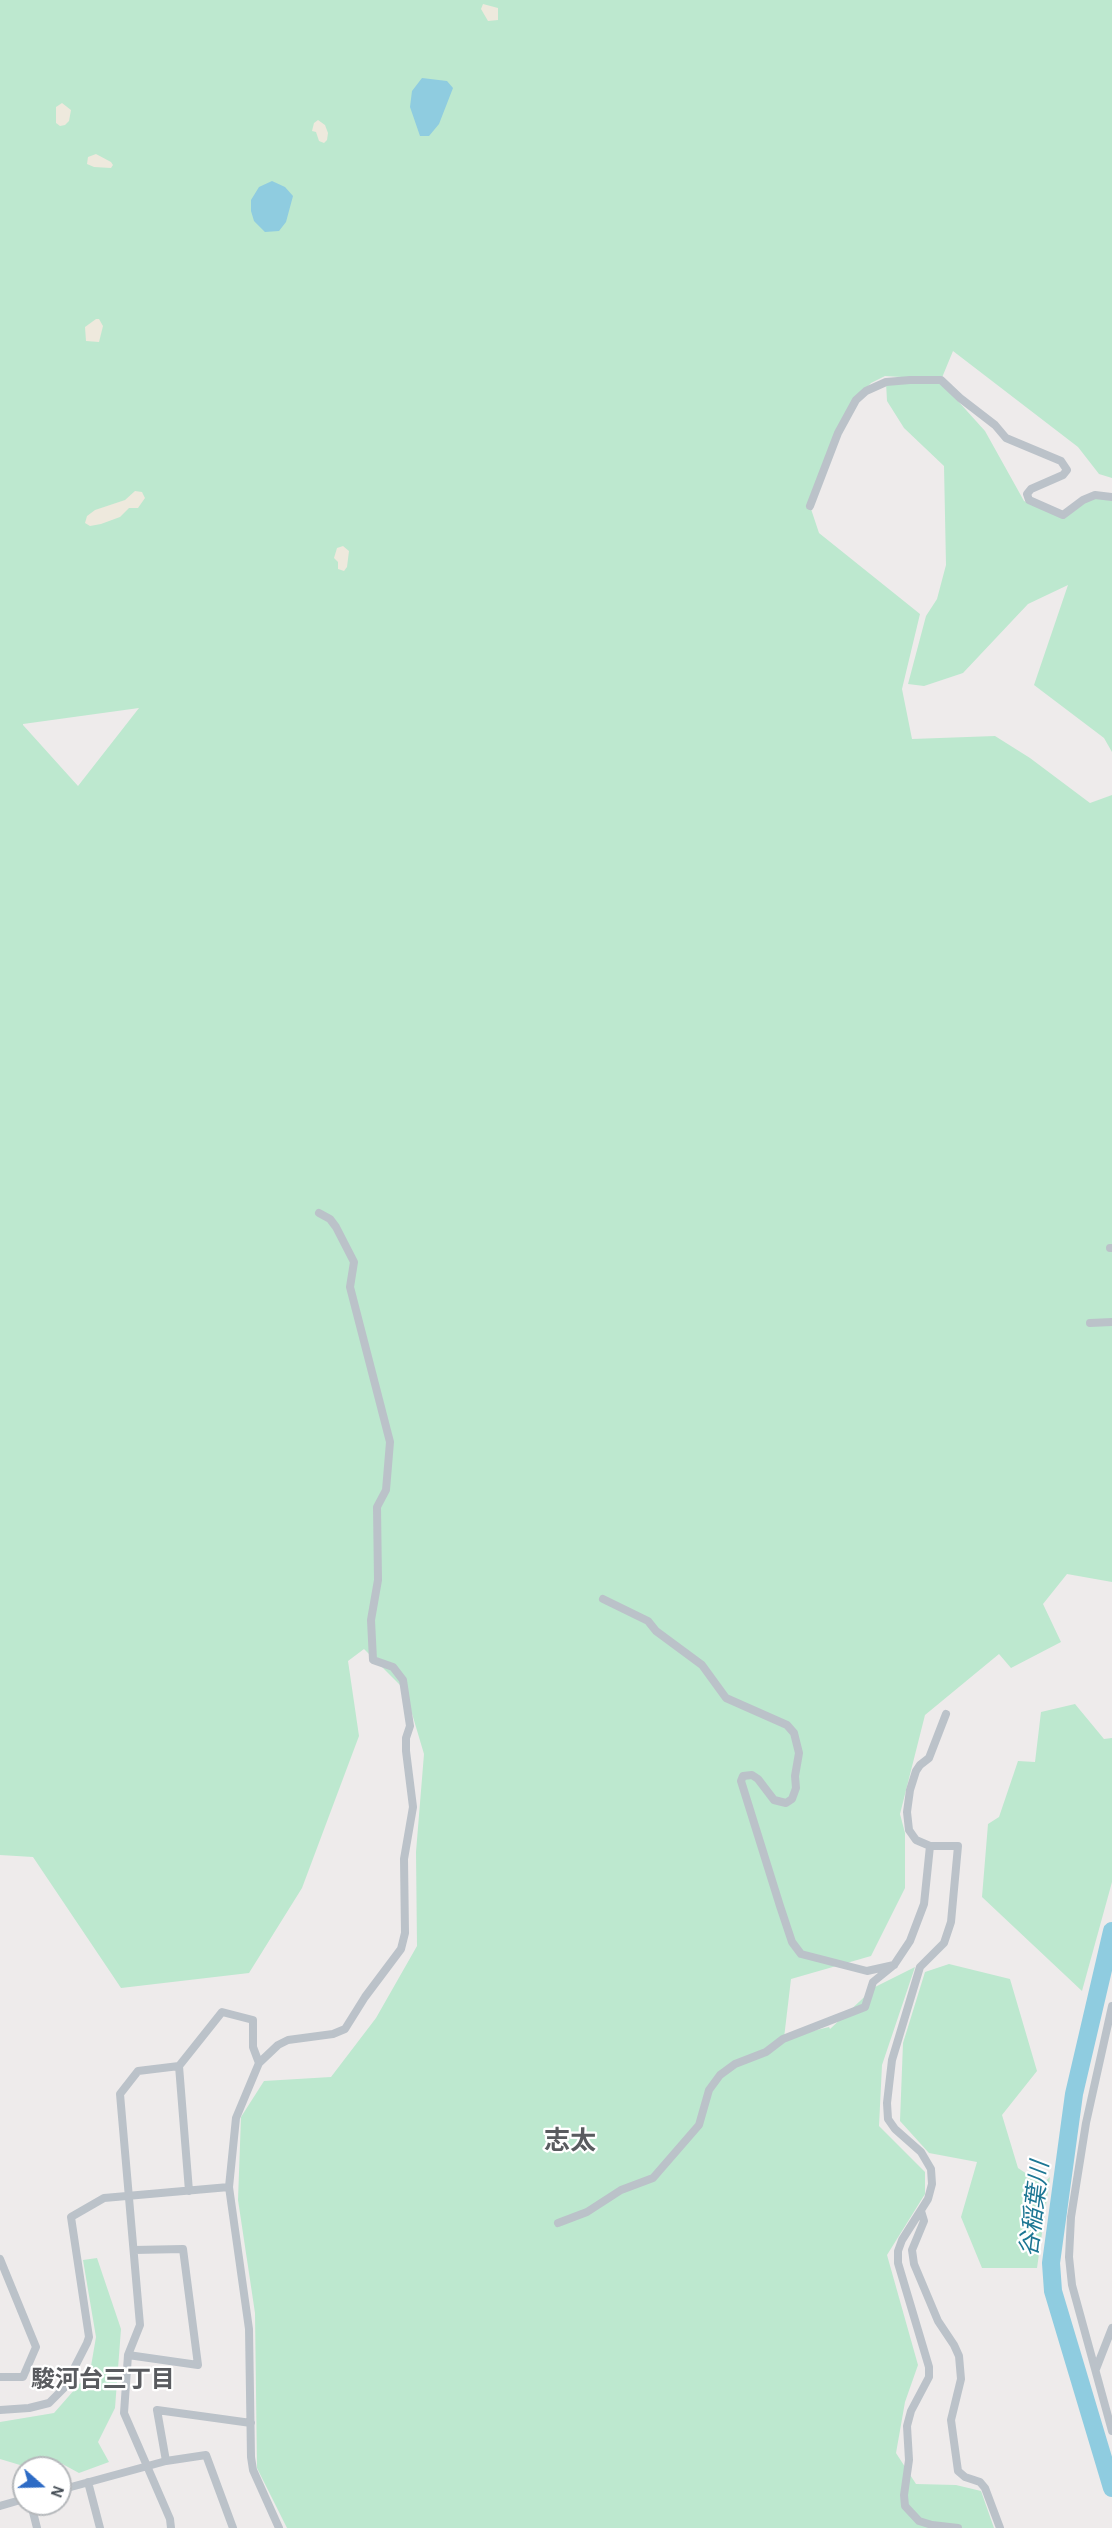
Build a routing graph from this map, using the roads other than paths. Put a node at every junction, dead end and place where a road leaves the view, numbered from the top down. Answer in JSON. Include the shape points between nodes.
{"nodes":[{"id":1,"x":1112,"y":497,"type":"edge"},
{"id":2,"x":810,"y":506,"type":"dead end"},
{"id":3,"x":319,"y":1213,"type":"dead end"},
{"id":4,"x":1112,"y":1322,"type":"edge"},
{"id":5,"x":1090,"y":1323,"type":"dead end"},
{"id":6,"x":603,"y":1599,"type":"dead end"},
{"id":7,"x":946,"y":1714,"type":"dead end"},
{"id":8,"x":930,"y":1846,"type":"junction"},
{"id":9,"x":894,"y":1965,"type":"junction"},
{"id":10,"x":1112,"y":2006,"type":"edge"},
{"id":11,"x":260,"y":2063,"type":"junction"},
{"id":12,"x":179,"y":2066,"type":"junction"},
{"id":13,"x":229,"y":2187,"type":"junction"},
{"id":14,"x":189,"y":2191,"type":"junction"},
{"id":15,"x":129,"y":2196,"type":"junction"},
{"id":16,"x":921,"y":2211,"type":"junction"},
{"id":17,"x":558,"y":2223,"type":"dead end"},
{"id":18,"x":134,"y":2250,"type":"junction"},
{"id":19,"x":0,"y":2259,"type":"edge"},
{"id":20,"x":1112,"y":2328,"type":"edge"},
{"id":21,"x":128,"y":2355,"type":"junction"},
{"id":22,"x":1096,"y":2369,"type":"junction"},
{"id":23,"x":0,"y":2377,"type":"edge"},
{"id":24,"x":0,"y":2410,"type":"edge"},
{"id":25,"x":251,"y":2423,"type":"junction"},
{"id":26,"x":1112,"y":2431,"type":"edge"},
{"id":27,"x":166,"y":2461,"type":"junction"},
{"id":28,"x":147,"y":2466,"type":"junction"},
{"id":29,"x":88,"y":2482,"type":"junction"},
{"id":30,"x":72,"y":2487,"type":"edge"},
{"id":31,"x":100,"y":2528,"type":"edge"},
{"id":32,"x":171,"y":2528,"type":"edge"},
{"id":33,"x":233,"y":2528,"type":"edge"},
{"id":34,"x":279,"y":2528,"type":"edge"},
{"id":35,"x":958,"y":2528,"type":"edge"},
{"id":36,"x":1000,"y":2528,"type":"edge"}],
"edges":[{"from":1,"to":2,"type":"street","via":[[1095,495],[1063,515],[1029,500],[1027,494],[1031,489],[1063,475],[1067,470],[1061,461],[1006,438],[941,380],[910,380],[886,382],[856,400],[838,433]]},
{"from":3,"to":11,"type":"street","via":[[336,1227],[354,1262],[350,1287],[390,1442],[386,1490],[377,1507],[378,1580],[371,1620],[373,1660],[393,1667],[403,1680],[410,1726],[406,1752],[413,1806],[404,1859],[405,1933],[401,1949],[364,1997],[345,2030],[288,2040]]},
{"from":4,"to":5,"type":"street"},
{"from":6,"to":9,"type":"street","via":[[648,1621],[702,1665],[726,1698],[787,1725],[794,1733],[800,1753],[792,1799],[786,1803],[774,1800],[752,1775],[741,1781],[792,1942],[801,1954],[867,1971]]},
{"from":7,"to":8,"type":"street","via":[[929,1758],[916,1771],[907,1812],[909,1830],[916,1840]]},
{"from":8,"to":9,"type":"street","via":[[924,1904],[910,1941]]},
{"from":8,"to":16,"type":"street","via":[[958,1846],[951,1922],[944,1943],[920,1967],[892,2060],[887,2103],[888,2119],[921,2152],[931,2169],[932,2184]]},
{"from":9,"to":17,"type":"street","via":[[873,1982],[865,2007],[783,2039],[720,2075],[709,2090],[699,2125],[653,2178]]},
{"from":10,"to":22,"type":"street","via":[[1086,2123],[1071,2217],[1069,2257],[1072,2285]]},
{"from":11,"to":12,"type":"street","via":[[254,2047],[253,2020],[222,2012]]},
{"from":11,"to":13,"type":"street","via":[[236,2118]]},
{"from":12,"to":14,"type":"street"},
{"from":12,"to":15,"type":"street","via":[[138,2072],[120,2094]]},
{"from":13,"to":14,"type":"street"},
{"from":13,"to":25,"type":"street","via":[[249,2329]]},
{"from":14,"to":15,"type":"street"},
{"from":15,"to":18,"type":"street"},
{"from":15,"to":24,"type":"street","via":[[104,2198],[72,2217],[89,2337],[64,2388],[49,2403]]},
{"from":16,"to":35,"type":"street","via":[[898,2251],[929,2377],[909,2418],[905,2506],[919,2521]]},
{"from":16,"to":36,"type":"street","via":[[924,2221],[912,2250],[914,2264],[938,2321],[959,2356],[961,2379],[951,2420],[958,2471],[985,2488]]},
{"from":18,"to":21,"type":"street","via":[[141,2325]]},
{"from":18,"to":21,"type":"street","via":[[183,2248],[198,2365]]},
{"from":19,"to":23,"type":"street","via":[[36,2347],[23,2377]]},
{"from":20,"to":22,"type":"street"},
{"from":21,"to":28,"type":"street","via":[[124,2413]]},
{"from":22,"to":26,"type":"street"},
{"from":25,"to":27,"type":"street","via":[[157,2410]]},
{"from":25,"to":34,"type":"street","via":[[253,2470]]},
{"from":27,"to":28,"type":"street"},
{"from":27,"to":33,"type":"street","via":[[206,2455]]},
{"from":28,"to":29,"type":"street"},
{"from":28,"to":32,"type":"street"},
{"from":29,"to":30,"type":"street"},
{"from":29,"to":31,"type":"street"}]}
